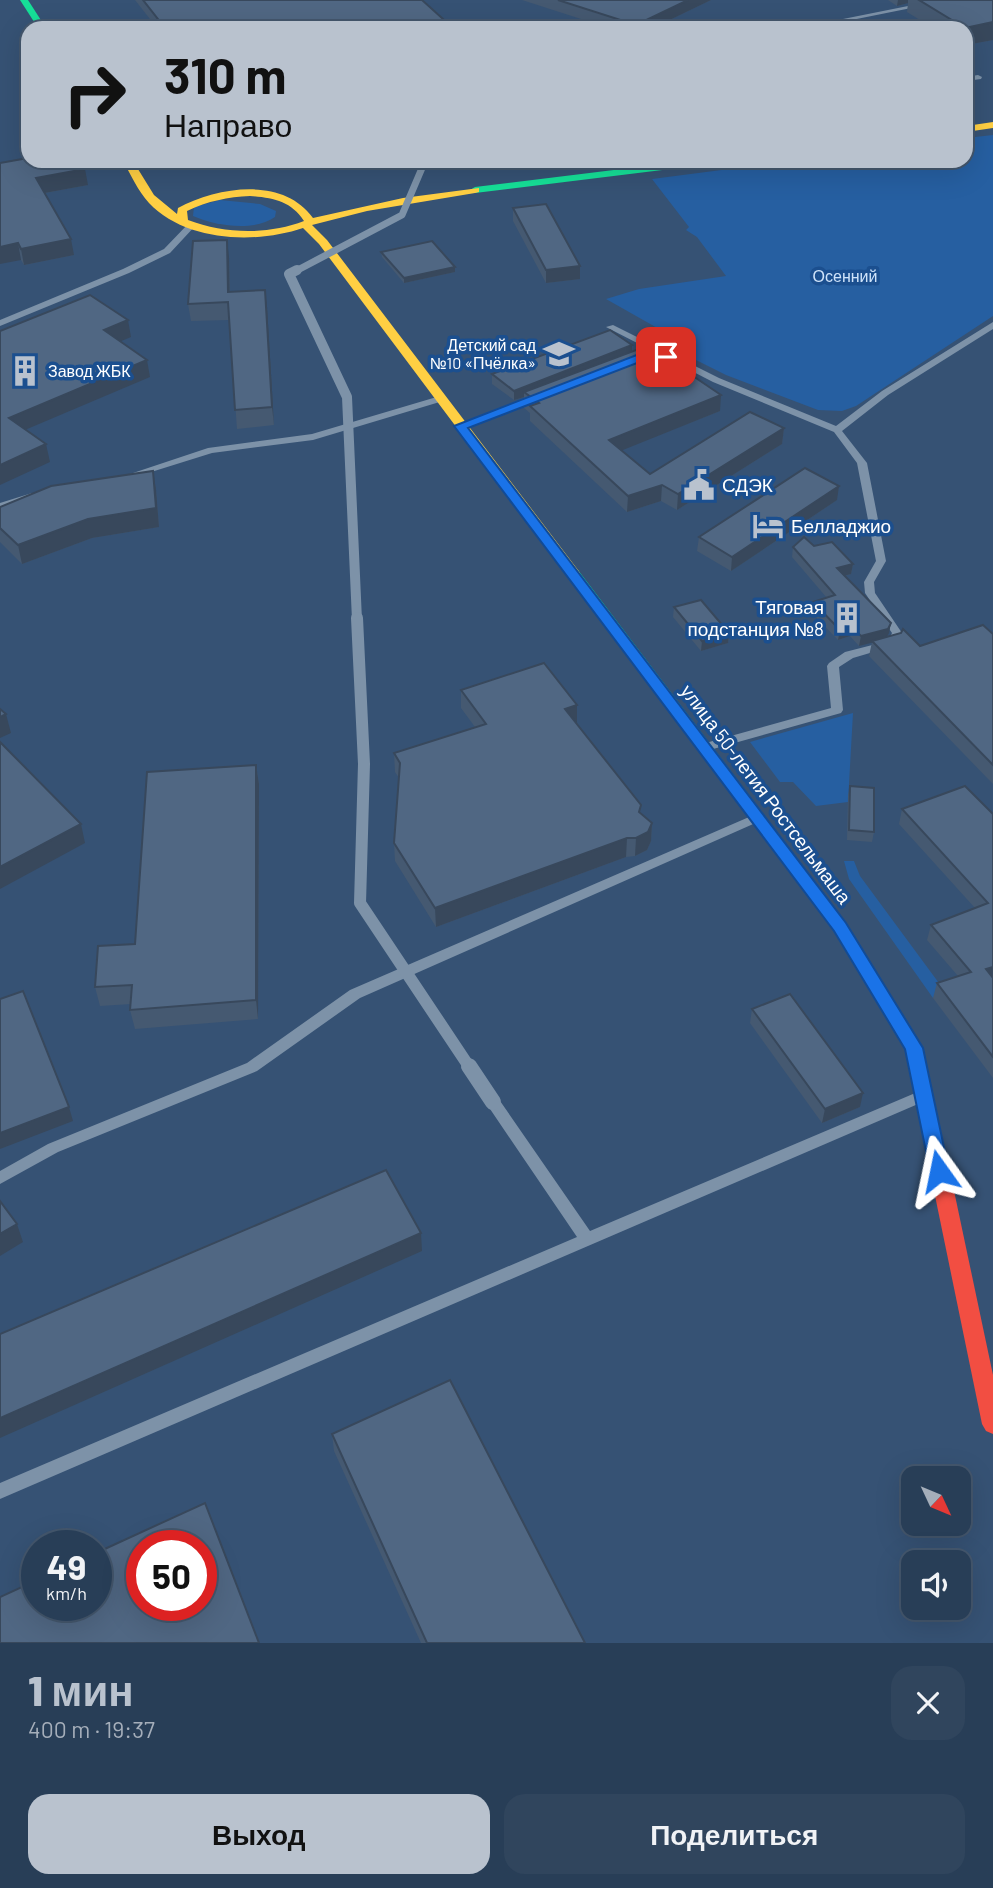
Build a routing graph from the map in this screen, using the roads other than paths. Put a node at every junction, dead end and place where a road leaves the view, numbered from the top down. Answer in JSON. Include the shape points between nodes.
{"nodes":[{"id":1,"x":24,"y":0,"type":"edge"},
{"id":2,"x":948,"y":0,"type":"edge"},
{"id":3,"x":38,"y":21,"type":"edge"},
{"id":4,"x":838,"y":21,"type":"edge"},
{"id":5,"x":978,"y":77,"type":"dead end"},
{"id":6,"x":973,"y":78,"type":"edge"},
{"id":7,"x":993,"y":125,"type":"edge"},
{"id":8,"x":973,"y":128,"type":"edge"},
{"id":9,"x":132,"y":168,"type":"edge"},
{"id":10,"x":138,"y":168,"type":"edge"},
{"id":11,"x":422,"y":168,"type":"edge"},
{"id":12,"x":655,"y":168,"type":"edge"},
{"id":13,"x":159,"y":178,"type":"dead end"},
{"id":14,"x":187,"y":186,"type":"dead end"},
{"id":15,"x":221,"y":194,"type":"junction"},
{"id":16,"x":280,"y":197,"type":"junction"},
{"id":17,"x":308,"y":197,"type":"dead end"},
{"id":18,"x":336,"y":198,"type":"dead end"},
{"id":19,"x":405,"y":199,"type":"junction"},
{"id":20,"x":307,"y":222,"type":"junction"},
{"id":21,"x":188,"y":223,"type":"junction"},
{"id":22,"x":248,"y":233,"type":"junction"},
{"id":23,"x":340,"y":268,"type":"junction"},
{"id":24,"x":0,"y":324,"type":"edge"},
{"id":25,"x":993,"y":325,"type":"edge"},
{"id":26,"x":610,"y":327,"type":"edge"},
{"id":27,"x":656,"y":351,"type":"junction"},
{"id":28,"x":644,"y":356,"type":"edge"},
{"id":29,"x":545,"y":393,"type":"edge"},
{"id":30,"x":440,"y":399,"type":"junction"},
{"id":31,"x":460,"y":426,"type":"junction"},
{"id":32,"x":837,"y":430,"type":"junction"},
{"id":33,"x":123,"y":477,"type":"edge"},
{"id":34,"x":41,"y":494,"type":"edge"},
{"id":35,"x":0,"y":506,"type":"edge"},
{"id":36,"x":704,"y":747,"type":"junction"},
{"id":37,"x":757,"y":818,"type":"junction"},
{"id":38,"x":923,"y":1095,"type":"junction"},
{"id":39,"x":0,"y":1178,"type":"edge"},
{"id":40,"x":588,"y":1240,"type":"junction"},
{"id":41,"x":993,"y":1424,"type":"edge"},
{"id":42,"x":0,"y":1491,"type":"edge"}],
"edges":[{"from":1,"to":3,"type":"main road"},
{"from":2,"to":4,"type":"lane"},
{"from":5,"to":6,"type":"lane"},
{"from":7,"to":8,"type":"main road"},
{"from":9,"to":21,"type":"main road","via":[[156,204]]},
{"from":10,"to":13,"type":"main road"},
{"from":11,"to":40,"type":"lane","bridge":true,"via":[[402,215],[289,274],[347,397],[364,764],[360,902]]},
{"from":12,"to":19,"type":"main road"},
{"from":14,"to":15,"type":"main road"},
{"from":15,"to":16,"type":"main road"},
{"from":15,"to":21,"type":"main road","via":[[187,205],[182,210]]},
{"from":16,"to":17,"type":"main road"},
{"from":16,"to":20,"type":"main road","name":"улица 50-летия Ростсельмаша","via":[[300,205]]},
{"from":18,"to":19,"type":"main road"},
{"from":19,"to":20,"type":"main road"},
{"from":20,"to":22,"type":"main road"},
{"from":20,"to":23,"type":"main road","name":"улица 50-летия Ростсельмаша"},
{"from":21,"to":22,"type":"main road"},
{"from":21,"to":24,"type":"lane","via":[[167,251]]},
{"from":22,"to":23,"type":"main road"},
{"from":23,"to":30,"type":"main road","name":"улица 50-летия Ростсельмаша"},
{"from":25,"to":32,"type":"lane","via":[[885,393]]},
{"from":26,"to":27,"type":"lane"},
{"from":27,"to":28,"type":"lane"},
{"from":27,"to":32,"type":"lane"},
{"from":29,"to":31,"type":"lane"},
{"from":30,"to":31,"type":"main road","name":"улица 50-летия Ростсельмаша"},
{"from":30,"to":33,"type":"lane","via":[[313,437],[211,450]]},
{"from":31,"to":36,"type":"main road","name":"улица 50-летия Ростсельмаша"},
{"from":32,"to":36,"type":"lane","via":[[862,463],[881,561],[870,582],[870,593],[897,633],[892,643],[849,655],[833,666],[837,710]]},
{"from":34,"to":35,"type":"lane"},
{"from":36,"to":37,"type":"main road","name":"улица 50-летия Ростсельмаша"},
{"from":37,"to":38,"type":"main road","name":"улица 50-летия Ростсельмаша","via":[[840,927],[914,1048]]},
{"from":37,"to":39,"type":"lane","via":[[355,994],[252,1067],[53,1148]]},
{"from":38,"to":40,"type":"lane"},
{"from":38,"to":41,"type":"main road","name":"улица 50-летия Ростсельмаша"},
{"from":40,"to":42,"type":"lane"}]}
